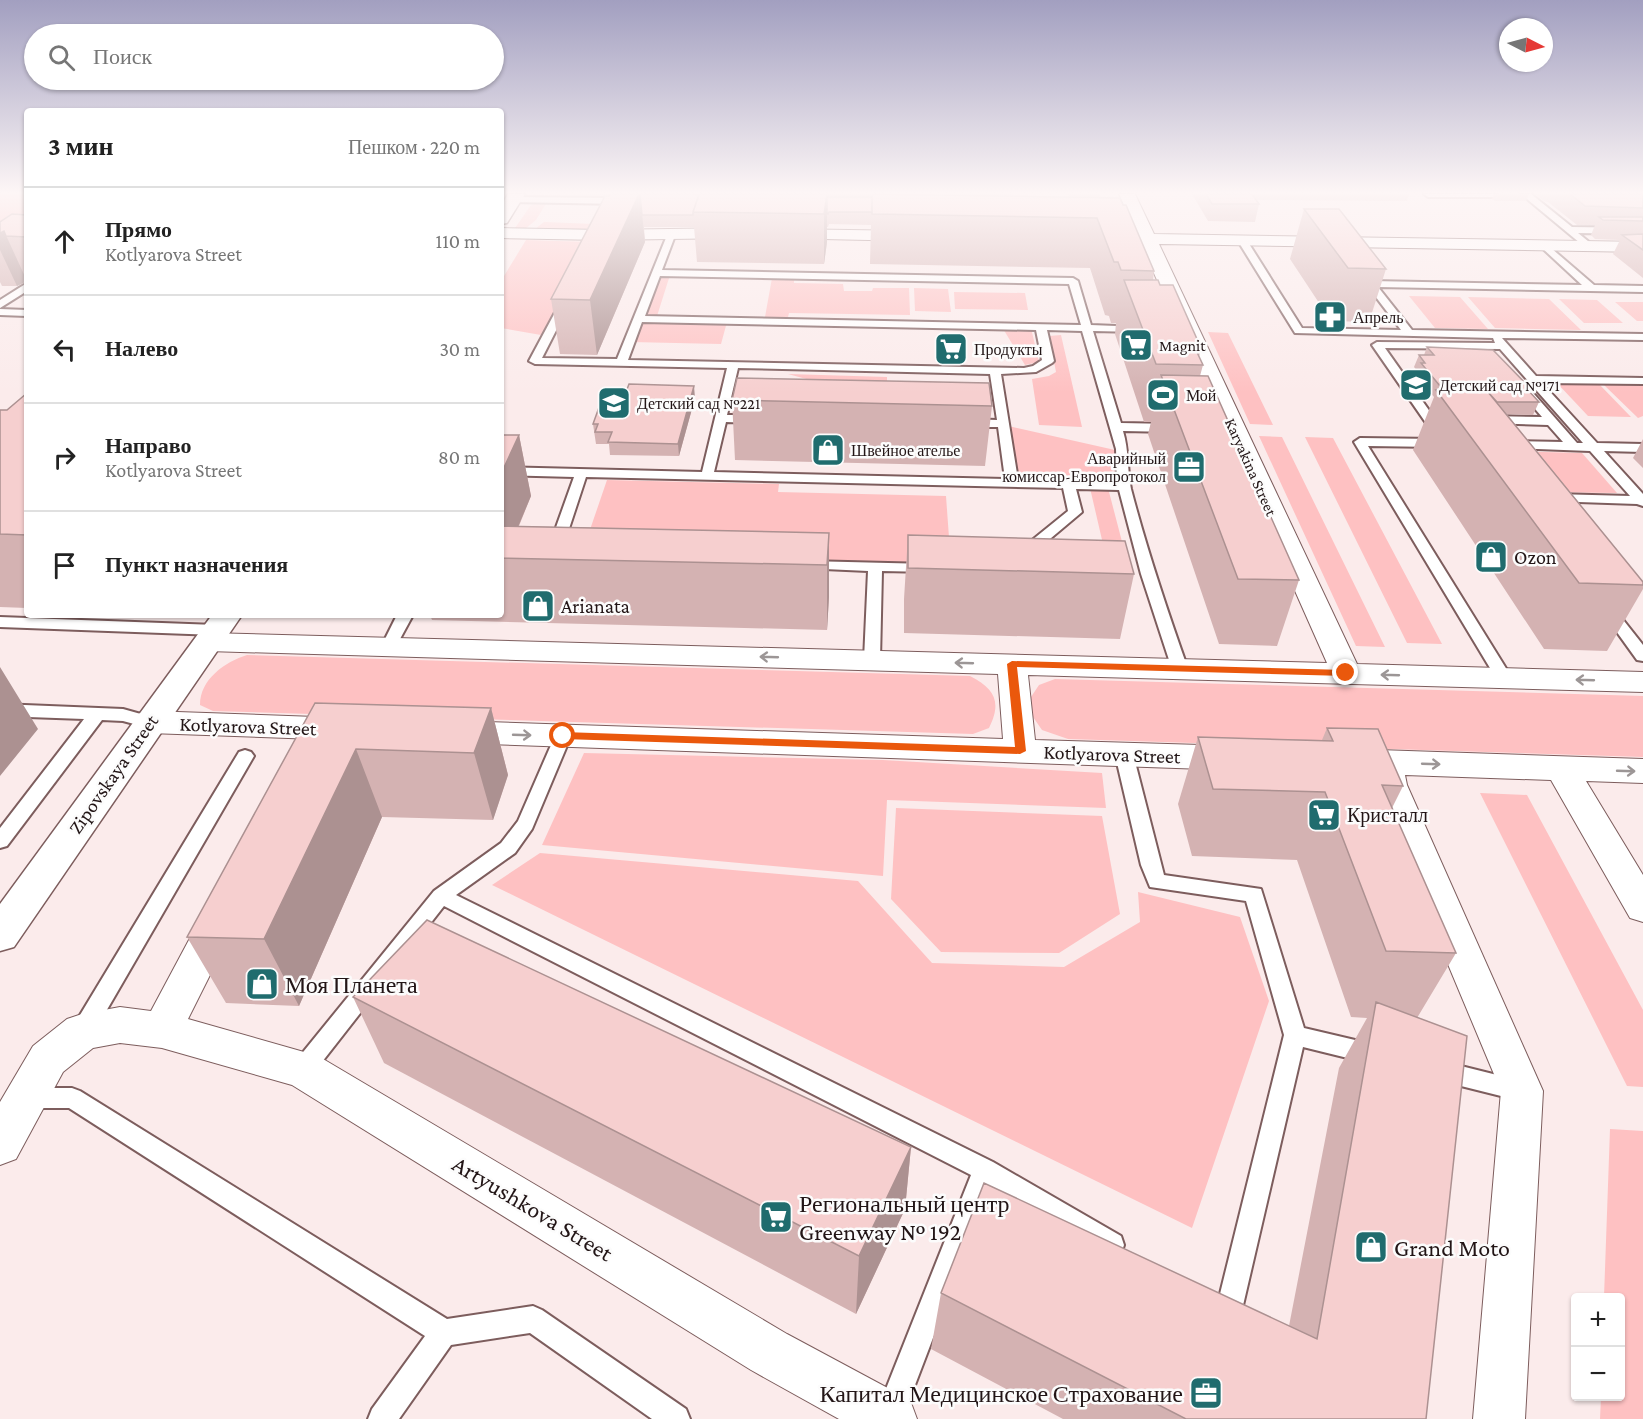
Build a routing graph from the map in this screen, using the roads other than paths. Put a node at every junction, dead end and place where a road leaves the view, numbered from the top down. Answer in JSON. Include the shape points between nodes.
{"nodes":[{"id":1,"x":661,"y":260,"type":"edge"},
{"id":2,"x":1157,"y":260,"type":"edge"},
{"id":3,"x":1256,"y":260,"type":"edge"},
{"id":4,"x":1560,"y":260,"type":"edge"},
{"id":5,"x":656,"y":273,"type":"junction"},
{"id":6,"x":24,"y":288,"type":"edge"},
{"id":7,"x":1592,"y":288,"type":"junction"},
{"id":8,"x":1643,"y":289,"type":"edge"},
{"id":9,"x":0,"y":290,"type":"edge"},
{"id":10,"x":567,"y":300,"type":"edge"},
{"id":11,"x":0,"y":305,"type":"edge"},
{"id":12,"x":0,"y":312,"type":"edge"},
{"id":13,"x":24,"y":313,"type":"edge"},
{"id":14,"x":638,"y":319,"type":"junction"},
{"id":15,"x":1041,"y":327,"type":"junction"},
{"id":16,"x":1087,"y":328,"type":"junction"},
{"id":17,"x":1154,"y":329,"type":"edge"},
{"id":18,"x":1409,"y":333,"type":"junction"},
{"id":19,"x":1493,"y":335,"type":"junction"},
{"id":20,"x":1643,"y":337,"type":"edge"},
{"id":21,"x":1495,"y":349,"type":"junction"},
{"id":22,"x":621,"y":363,"type":"junction"},
{"id":23,"x":733,"y":365,"type":"junction"},
{"id":24,"x":995,"y":370,"type":"junction"},
{"id":25,"x":1533,"y":379,"type":"junction"},
{"id":26,"x":1516,"y":380,"type":"edge"},
{"id":27,"x":1643,"y":381,"type":"edge"},
{"id":28,"x":721,"y":418,"type":"junction"},
{"id":29,"x":767,"y":419,"type":"edge"},
{"id":30,"x":1452,"y":420,"type":"edge"},
{"id":31,"x":1475,"y":420,"type":"edge"},
{"id":32,"x":1552,"y":421,"type":"junction"},
{"id":33,"x":952,"y":423,"type":"edge"},
{"id":34,"x":1003,"y":424,"type":"junction"},
{"id":35,"x":1116,"y":427,"type":"junction"},
{"id":36,"x":1183,"y":429,"type":"edge"},
{"id":37,"x":1449,"y":444,"type":"dead end"},
{"id":38,"x":1494,"y":444,"type":"edge"},
{"id":39,"x":1573,"y":446,"type":"junction"},
{"id":40,"x":1594,"y":447,"type":"junction"},
{"id":41,"x":1643,"y":448,"type":"edge"},
{"id":42,"x":504,"y":471,"type":"edge"},
{"id":43,"x":581,"y":474,"type":"junction"},
{"id":44,"x":707,"y":476,"type":"junction"},
{"id":45,"x":1012,"y":484,"type":"junction"},
{"id":46,"x":1069,"y":485,"type":"junction"},
{"id":47,"x":1124,"y":486,"type":"junction"},
{"id":48,"x":1543,"y":498,"type":"edge"},
{"id":49,"x":1643,"y":501,"type":"edge"},
{"id":50,"x":1031,"y":548,"type":"junction"},
{"id":51,"x":1053,"y":548,"type":"edge"},
{"id":52,"x":564,"y":558,"type":"edge"},
{"id":53,"x":792,"y":564,"type":"edge"},
{"id":54,"x":875,"y":567,"type":"junction"},
{"id":55,"x":948,"y":568,"type":"edge"},
{"id":56,"x":1034,"y":571,"type":"edge"},
{"id":57,"x":1602,"y":602,"type":"edge"},
{"id":58,"x":404,"y":618,"type":"edge"},
{"id":59,"x":0,"y":622,"type":"edge"},
{"id":60,"x":217,"y":629,"type":"edge"},
{"id":61,"x":389,"y":647,"type":"junction"},
{"id":62,"x":1643,"y":656,"type":"edge"},
{"id":63,"x":872,"y":660,"type":"junction"},
{"id":64,"x":1012,"y":664,"type":"junction"},
{"id":65,"x":1180,"y":669,"type":"junction"},
{"id":66,"x":1346,"y":673,"type":"junction"},
{"id":67,"x":1503,"y":678,"type":"junction"},
{"id":68,"x":1643,"y":682,"type":"edge"},
{"id":69,"x":0,"y":710,"type":"edge"},
{"id":70,"x":98,"y":713,"type":"junction"},
{"id":71,"x":149,"y":723,"type":"junction"},
{"id":72,"x":318,"y":728,"type":"junction"},
{"id":73,"x":377,"y":730,"type":"edge"},
{"id":74,"x":423,"y":731,"type":"edge"},
{"id":75,"x":563,"y":736,"type":"junction"},
{"id":76,"x":1020,"y":751,"type":"junction"},
{"id":77,"x":1124,"y":754,"type":"junction"},
{"id":78,"x":245,"y":756,"type":"dead end"},
{"id":79,"x":302,"y":759,"type":"edge"},
{"id":80,"x":1267,"y":759,"type":"edge"},
{"id":81,"x":1314,"y":760,"type":"edge"},
{"id":82,"x":1386,"y":763,"type":"junction"},
{"id":83,"x":1561,"y":768,"type":"junction"},
{"id":84,"x":1643,"y":771,"type":"edge"},
{"id":85,"x":0,"y":841,"type":"edge"},
{"id":86,"x":232,"y":895,"type":"edge"},
{"id":87,"x":441,"y":896,"type":"junction"},
{"id":88,"x":1643,"y":907,"type":"edge"},
{"id":89,"x":0,"y":935,"type":"edge"},
{"id":90,"x":162,"y":1030,"type":"junction"},
{"id":91,"x":82,"y":1032,"type":"junction"},
{"id":92,"x":1295,"y":1035,"type":"junction"},
{"id":93,"x":1397,"y":1060,"type":"edge"},
{"id":94,"x":1420,"y":1066,"type":"edge"},
{"id":95,"x":303,"y":1069,"type":"junction"},
{"id":96,"x":1522,"y":1091,"type":"junction"},
{"id":97,"x":28,"y":1098,"type":"junction"},
{"id":98,"x":0,"y":1144,"type":"edge"},
{"id":99,"x":985,"y":1170,"type":"junction"},
{"id":100,"x":1126,"y":1253,"type":"edge"},
{"id":101,"x":1207,"y":1302,"type":"edge"},
{"id":102,"x":444,"y":1333,"type":"junction"},
{"id":103,"x":890,"y":1418,"type":"edge"},
{"id":104,"x":382,"y":1419,"type":"edge"},
{"id":105,"x":676,"y":1419,"type":"edge"},
{"id":106,"x":1499,"y":1419,"type":"edge"}],
"edges":[{"from":1,"to":5,"type":"lane"},
{"from":2,"to":66,"type":"street","name":"Karyakina Street","via":[[1184,330]]},
{"from":3,"to":18,"type":"lane","via":[[1299,331]]},
{"from":4,"to":7,"type":"lane"},
{"from":5,"to":14,"type":"lane"},
{"from":5,"to":16,"type":"lane","via":[[1073,281]]},
{"from":6,"to":9,"type":"lane"},
{"from":6,"to":11,"type":"lane"},
{"from":7,"to":8,"type":"lane"},
{"from":7,"to":18,"type":"lane","via":[[1371,284]]},
{"from":10,"to":22,"type":"lane","via":[[535,361]]},
{"from":12,"to":13,"type":"lane"},
{"from":14,"to":15,"type":"lane"},
{"from":14,"to":22,"type":"lane"},
{"from":15,"to":16,"type":"lane"},
{"from":15,"to":24,"type":"lane","via":[[1048,361],[1043,366],[1024,371]]},
{"from":16,"to":17,"type":"lane"},
{"from":16,"to":35,"type":"lane"},
{"from":18,"to":19,"type":"lane"},
{"from":19,"to":20,"type":"lane"},
{"from":19,"to":21,"type":"lane"},
{"from":21,"to":25,"type":"lane"},
{"from":21,"to":30,"type":"lane","via":[[1377,345],[1430,420]]},
{"from":22,"to":23,"type":"lane"},
{"from":23,"to":24,"type":"lane"},
{"from":23,"to":28,"type":"lane"},
{"from":24,"to":34,"type":"lane"},
{"from":25,"to":27,"type":"lane"},
{"from":25,"to":40,"type":"lane"},
{"from":26,"to":32,"type":"lane"},
{"from":28,"to":29,"type":"lane"},
{"from":28,"to":44,"type":"lane"},
{"from":31,"to":32,"type":"lane"},
{"from":32,"to":39,"type":"lane"},
{"from":33,"to":34,"type":"lane"},
{"from":34,"to":45,"type":"lane"},
{"from":35,"to":36,"type":"lane"},
{"from":35,"to":47,"type":"lane"},
{"from":37,"to":67,"type":"lane","via":[[1360,442]]},
{"from":38,"to":39,"type":"lane"},
{"from":39,"to":40,"type":"lane"},
{"from":40,"to":41,"type":"lane"},
{"from":40,"to":49,"type":"lane"},
{"from":42,"to":43,"type":"lane"},
{"from":43,"to":44,"type":"lane"},
{"from":43,"to":52,"type":"lane","via":[[552,557]]},
{"from":44,"to":45,"type":"lane"},
{"from":45,"to":46,"type":"lane"},
{"from":46,"to":47,"type":"lane"},
{"from":46,"to":50,"type":"lane","via":[[1075,512]]},
{"from":47,"to":65,"type":"lane","via":[[1143,574]]},
{"from":48,"to":49,"type":"lane"},
{"from":50,"to":51,"type":"lane"},
{"from":50,"to":56,"type":"lane"},
{"from":53,"to":54,"type":"lane"},
{"from":54,"to":55,"type":"lane"},
{"from":54,"to":63,"type":"lane"},
{"from":57,"to":62,"type":"lane"},
{"from":58,"to":61,"type":"lane"},
{"from":59,"to":60,"type":"lane"},
{"from":60,"to":61,"type":"street"},
{"from":60,"to":71,"type":"street","name":"Zipovskaya Street"},
{"from":63,"to":61,"type":"street","one_way":true},
{"from":64,"to":63,"type":"street","one_way":true},
{"from":64,"to":65,"type":"street"},
{"from":64,"to":76,"type":"street"},
{"from":65,"to":66,"type":"street"},
{"from":67,"to":66,"type":"street","one_way":true},
{"from":68,"to":67,"type":"street","one_way":true},
{"from":69,"to":70,"type":"lane"},
{"from":70,"to":71,"type":"lane"},
{"from":70,"to":85,"type":"lane"},
{"from":71,"to":72,"type":"street","name":"Kotlyarova Street"},
{"from":71,"to":89,"type":"street","name":"Zipovskaya Street"},
{"from":72,"to":73,"type":"street","name":"Kotlyarova Street"},
{"from":72,"to":79,"type":"street"},
{"from":74,"to":75,"type":"street","name":"Kotlyarova Street","one_way":true},
{"from":75,"to":76,"type":"street","name":"Kotlyarova Street"},
{"from":75,"to":87,"type":"lane","via":[[526,824],[508,848]]},
{"from":76,"to":77,"type":"street","name":"Kotlyarova Street"},
{"from":77,"to":80,"type":"street","name":"Kotlyarova Street"},
{"from":77,"to":92,"type":"lane","via":[[1157,882],[1254,894]]},
{"from":78,"to":91,"type":"lane"},
{"from":81,"to":82,"type":"street"},
{"from":82,"to":83,"type":"street","one_way":true},
{"from":82,"to":96,"type":"street","via":[[1390,785]]},
{"from":83,"to":84,"type":"street","one_way":true},
{"from":83,"to":88,"type":"street"},
{"from":86,"to":90,"type":"street"},
{"from":87,"to":95,"type":"lane"},
{"from":87,"to":99,"type":"lane"},
{"from":90,"to":91,"type":"street","name":"Artyushkova Street","via":[[120,1024]]},
{"from":90,"to":95,"type":"street","name":"Artyushkova Street"},
{"from":91,"to":97,"type":"street","via":[[48,1059]]},
{"from":92,"to":93,"type":"lane"},
{"from":92,"to":101,"type":"lane","via":[[1228,1314]]},
{"from":94,"to":96,"type":"lane"},
{"from":95,"to":103,"type":"street","name":"Artyushkova Street","via":[[769,1352]]},
{"from":96,"to":106,"type":"street"},
{"from":97,"to":98,"type":"street"},
{"from":97,"to":102,"type":"lane","via":[[72,1098]]},
{"from":99,"to":100,"type":"lane"},
{"from":99,"to":103,"type":"lane"},
{"from":102,"to":104,"type":"lane"},
{"from":102,"to":105,"type":"lane","via":[[533,1319]]}]}
